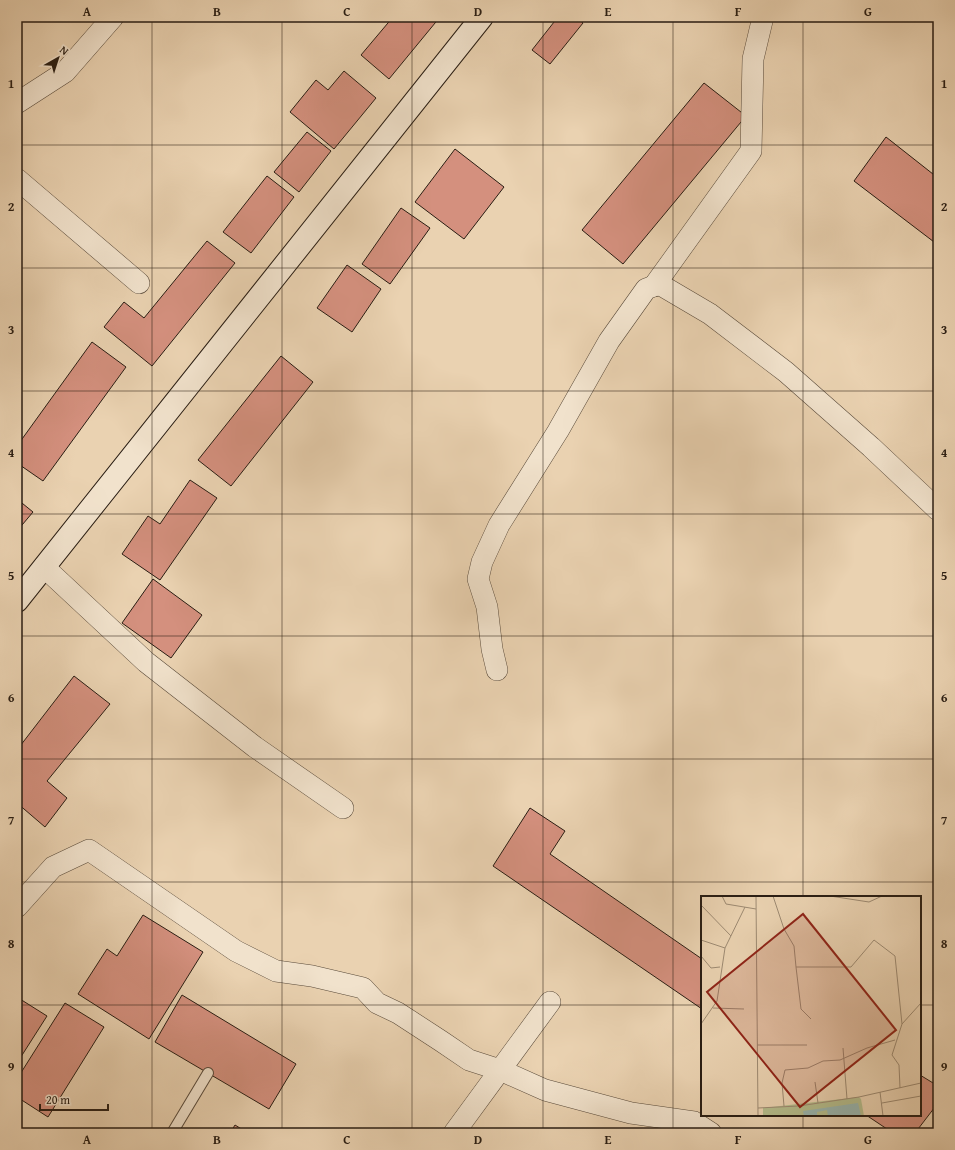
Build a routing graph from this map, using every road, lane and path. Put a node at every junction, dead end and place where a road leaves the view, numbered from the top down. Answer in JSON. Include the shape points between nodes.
{"nodes":[{"id":1,"x":113,"y":17,"type":"edge"},
{"id":2,"x":482,"y":17,"type":"edge"},
{"id":3,"x":763,"y":17,"type":"edge"},
{"id":4,"x":17,"y":103,"type":"edge"},
{"id":5,"x":17,"y":179,"type":"edge"},
{"id":6,"x":139,"y":283,"type":"dead end"},
{"id":7,"x":654,"y":286,"type":"junction"},
{"id":8,"x":938,"y":510,"type":"edge"},
{"id":9,"x":44,"y":567,"type":"junction"},
{"id":10,"x":17,"y":601,"type":"edge"},
{"id":11,"x":497,"y":670,"type":"dead end"},
{"id":12,"x":343,"y":808,"type":"dead end"},
{"id":13,"x":17,"y":907,"type":"edge"},
{"id":14,"x":550,"y":1002,"type":"dead end"},
{"id":15,"x":500,"y":1070,"type":"junction"},
{"id":16,"x":208,"y":1073,"type":"dead end"},
{"id":17,"x":172,"y":1133,"type":"edge"},
{"id":18,"x":454,"y":1133,"type":"edge"},
{"id":19,"x":710,"y":1133,"type":"edge"}],
"edges":[{"from":1,"to":4,"type":"street","via":[[65,72]]},
{"from":2,"to":9,"type":"main road"},
{"from":3,"to":7,"type":"street","via":[[753,59],[750,151]]},
{"from":5,"to":6,"type":"street"},
{"from":7,"to":8,"type":"street","via":[[659,284],[710,314],[786,372]]},
{"from":7,"to":11,"type":"street","via":[[646,289],[608,341],[558,431],[499,525],[482,562],[478,579],[487,607]]},
{"from":9,"to":10,"type":"main road"},
{"from":9,"to":12,"type":"street","via":[[146,662],[255,747]]},
{"from":13,"to":15,"type":"street","via":[[54,867],[89,850],[236,952],[276,971],[363,988],[377,1003],[398,1013],[469,1060]]},
{"from":14,"to":15,"type":"street"},
{"from":15,"to":18,"type":"street"},
{"from":15,"to":19,"type":"street","via":[[545,1090],[631,1113],[694,1122]]},
{"from":16,"to":17,"type":"lane"}]}
